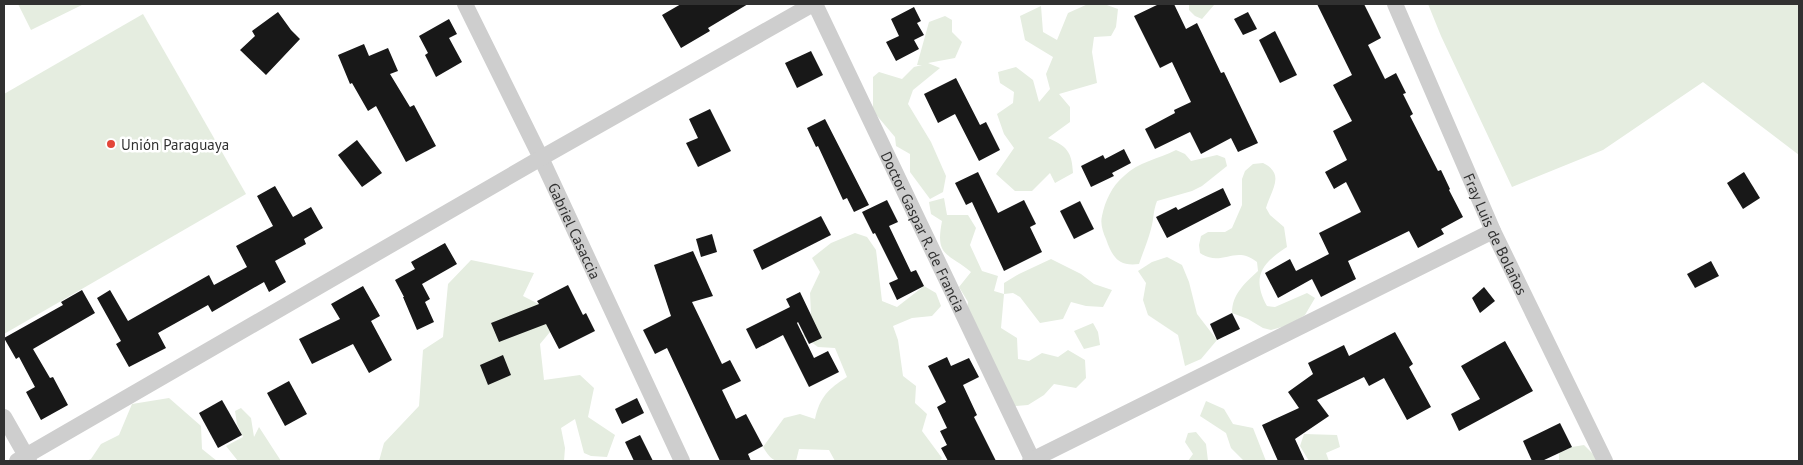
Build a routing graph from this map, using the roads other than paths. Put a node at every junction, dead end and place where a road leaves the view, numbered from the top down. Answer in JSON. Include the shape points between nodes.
{"nodes":[{"id":1,"x":465,"y":4,"type":"edge"},
{"id":2,"x":814,"y":4,"type":"edge"},
{"id":3,"x":1395,"y":4,"type":"edge"},
{"id":4,"x":541,"y":158,"type":"junction"},
{"id":5,"x":1494,"y":231,"type":"junction"},
{"id":6,"x":4,"y":417,"type":"edge"},
{"id":7,"x":24,"y":460,"type":"edge"},
{"id":8,"x":682,"y":461,"type":"edge"},
{"id":9,"x":1032,"y":461,"type":"edge"},
{"id":10,"x":1605,"y":461,"type":"edge"}],
"edges":[{"from":1,"to":4,"type":"street","name":"Gabriel Casaccia"},
{"from":2,"to":4,"type":"street"},
{"from":2,"to":9,"type":"street","name":"Doctor Gaspar R. de Francia"},
{"from":3,"to":5,"type":"street","name":"Fray Luis de Bolaños"},
{"from":4,"to":7,"type":"street"},
{"from":4,"to":8,"type":"street","name":"Gabriel Casaccia"},
{"from":5,"to":9,"type":"street"},
{"from":5,"to":10,"type":"street","name":"Fray Luis de Bolaños"},
{"from":6,"to":7,"type":"street"}]}
